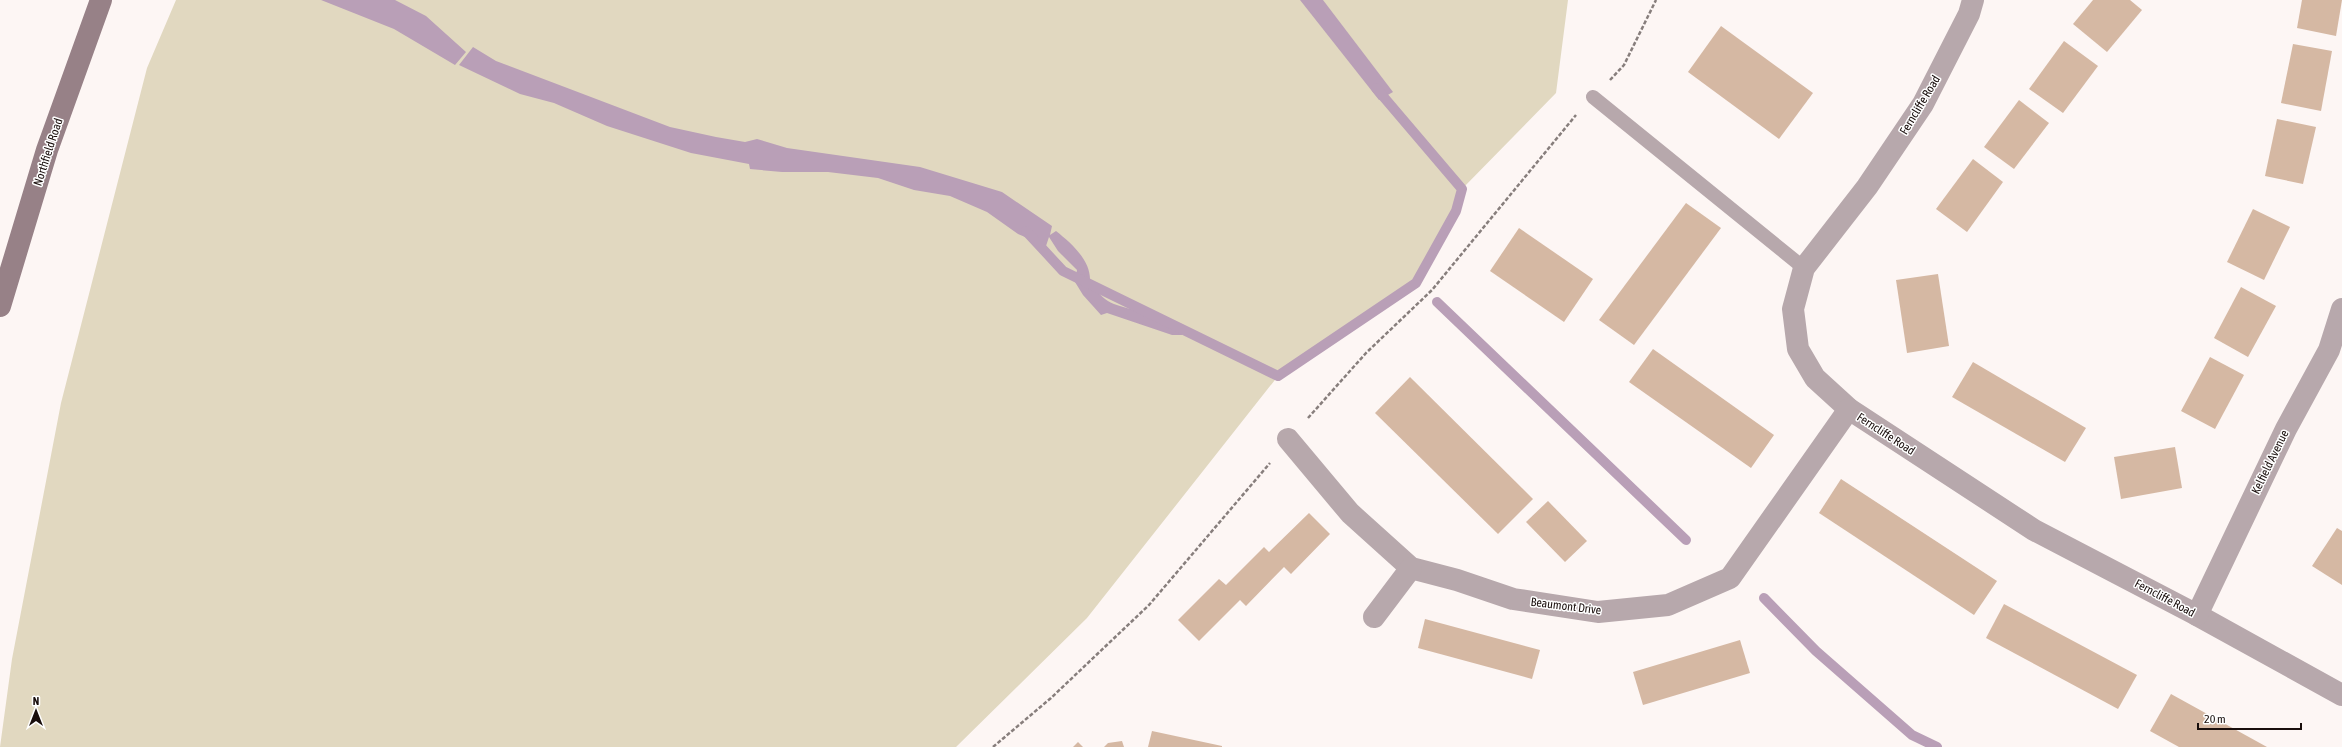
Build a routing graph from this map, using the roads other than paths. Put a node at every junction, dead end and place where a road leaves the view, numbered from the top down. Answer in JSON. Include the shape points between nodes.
{"nodes":[{"id":1,"x":101,"y":0,"type":"edge"},
{"id":2,"x":1972,"y":0,"type":"edge"},
{"id":3,"x":1593,"y":97,"type":"road end"},
{"id":4,"x":1804,"y":268,"type":"junction"},
{"id":5,"x":0,"y":306,"type":"edge"},
{"id":6,"x":2342,"y":309,"type":"edge"},
{"id":7,"x":1849,"y":409,"type":"junction"},
{"id":8,"x":1288,"y":439,"type":"road end"},
{"id":9,"x":1411,"y":568,"type":"junction"},
{"id":10,"x":2197,"y":615,"type":"junction"},
{"id":11,"x":1374,"y":617,"type":"dead end"},
{"id":12,"x":2342,"y":695,"type":"edge"}],
"edges":[{"from":1,"to":5,"type":"street","name":"Northfield Road","via":[[47,150]]},
{"from":2,"to":4,"type":"street","name":"Ferncliffe Road","via":[[1969,14],[1923,104],[1867,187]]},
{"from":3,"to":4,"type":"lane"},
{"from":4,"to":7,"type":"street","name":"Ferncliffe Road","via":[[1793,308],[1798,349],[1815,378]]},
{"from":6,"to":10,"type":"street","name":"Kelfield Avenue","via":[[2329,350],[2286,429]]},
{"from":7,"to":9,"type":"street","name":"Beaumont Drive","via":[[1730,578],[1668,605],[1598,612],[1513,599]]},
{"from":7,"to":10,"type":"street","name":"Ferncliffe Road","via":[[2034,530]]},
{"from":8,"to":9,"type":"street","name":"Beaumont Drive","via":[[1350,513]]},
{"from":9,"to":11,"type":"street"},
{"from":10,"to":12,"type":"street","name":"Ferncliffe Road"}]}
